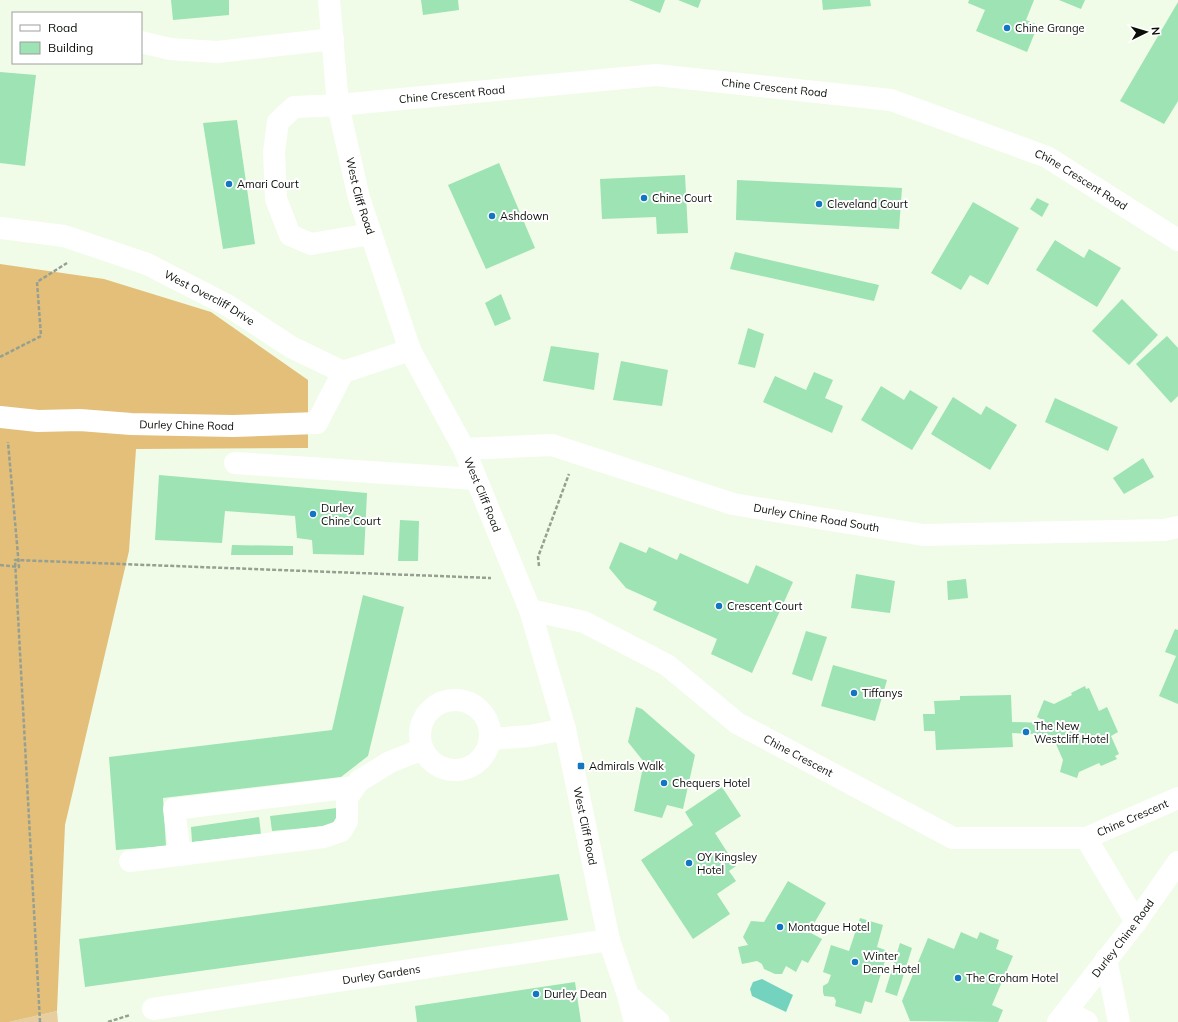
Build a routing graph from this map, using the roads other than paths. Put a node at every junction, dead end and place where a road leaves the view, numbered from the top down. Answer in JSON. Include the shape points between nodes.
{"nodes":[{"id":1,"x":329,"y":0,"type":"edge"},
{"id":2,"x":333,"y":39,"type":"junction"},
{"id":3,"x":142,"y":42,"type":"edge"},
{"id":4,"x":338,"y":105,"type":"junction"},
{"id":5,"x":0,"y":228,"type":"edge"},
{"id":6,"x":371,"y":234,"type":"junction"},
{"id":7,"x":1178,"y":240,"type":"edge"},
{"id":8,"x":410,"y":350,"type":"junction"},
{"id":9,"x":343,"y":372,"type":"junction"},
{"id":10,"x":3,"y":417,"type":"edge"},
{"id":11,"x":464,"y":449,"type":"junction"},
{"id":12,"x":235,"y":463,"type":"dead end"},
{"id":13,"x":476,"y":479,"type":"junction"},
{"id":14,"x":1178,"y":527,"type":"edge"},
{"id":15,"x":530,"y":610,"type":"junction"},
{"id":16,"x":565,"y":729,"type":"junction"},
{"id":17,"x":490,"y":739,"type":"junction"},
{"id":18,"x":423,"y":749,"type":"junction"},
{"id":19,"x":354,"y":787,"type":"junction"},
{"id":20,"x":1178,"y":798,"type":"edge"},
{"id":21,"x":1086,"y":838,"type":"junction"},
{"id":22,"x":180,"y":855,"type":"junction"},
{"id":23,"x":130,"y":861,"type":"dead end"},
{"id":24,"x":1178,"y":862,"type":"edge"},
{"id":25,"x":1136,"y":922,"type":"junction"},
{"id":26,"x":609,"y":940,"type":"junction"},
{"id":27,"x":1106,"y":959,"type":"junction"},
{"id":28,"x":628,"y":995,"type":"junction"},
{"id":29,"x":153,"y":1009,"type":"dead end"},
{"id":30,"x":1062,"y":1017,"type":"edge"},
{"id":31,"x":635,"y":1022,"type":"edge"},
{"id":32,"x":658,"y":1022,"type":"edge"},
{"id":33,"x":1087,"y":1022,"type":"edge"},
{"id":34,"x":1119,"y":1022,"type":"edge"}],
"edges":[{"from":1,"to":2,"type":"street","name":"West Cliff Road"},
{"from":2,"to":3,"type":"street","via":[[217,52],[170,49]]},
{"from":2,"to":4,"type":"street","name":"West Cliff Road"},
{"from":4,"to":6,"type":"street","name":"West Cliff Road","via":[[359,198]]},
{"from":4,"to":6,"type":"street","name":"Chine Crescent Road","via":[[294,107],[278,122],[274,152],[276,199],[290,235],[311,244]]},
{"from":4,"to":7,"type":"street","name":"Chine Crescent Road","via":[[656,74],[891,100],[1047,158]]},
{"from":5,"to":9,"type":"street","name":"West Overcliff Drive","via":[[64,236],[147,264],[228,305],[291,347]]},
{"from":6,"to":8,"type":"street","name":"West Cliff Road"},
{"from":8,"to":9,"type":"street"},
{"from":8,"to":11,"type":"street","name":"West Cliff Road"},
{"from":9,"to":10,"type":"street","name":"Durley Chine Road","via":[[317,423],[226,426],[80,420],[38,421]]},
{"from":11,"to":13,"type":"street","name":"West Cliff Road"},
{"from":11,"to":14,"type":"street","name":"Durley Chine Road South","via":[[552,445],[733,504],[923,535],[1164,530]]},
{"from":12,"to":13,"type":"street"},
{"from":13,"to":15,"type":"street","name":"West Cliff Road"},
{"from":15,"to":16,"type":"street","name":"West Cliff Road"},
{"from":15,"to":21,"type":"street","name":"Chine Crescent","via":[[584,622],[667,665],[737,723],[953,838]]},
{"from":16,"to":17,"type":"street","via":[[530,736]]},
{"from":16,"to":26,"type":"street","name":"West Cliff Road"},
{"from":17,"to":18,"type":"street","via":[[480,760],[469,768],[460,770],[451,770],[434,764]]},
{"from":17,"to":18,"type":"street","via":[[487,721],[482,713],[468,703],[450,700],[433,708],[427,714],[420,731]]},
{"from":18,"to":19,"type":"street","via":[[384,765],[368,774]]},
{"from":19,"to":22,"type":"street","via":[[347,798],[347,821],[341,831],[324,837]]},
{"from":19,"to":22,"type":"street","via":[[174,809]]},
{"from":20,"to":21,"type":"street","name":"Chine Crescent"},
{"from":21,"to":25,"type":"street","name":"Chine Crescent"},
{"from":22,"to":23,"type":"street"},
{"from":24,"to":25,"type":"street","name":"Durley Chine Road"},
{"from":25,"to":27,"type":"street","name":"Durley Chine Road"},
{"from":26,"to":28,"type":"street","name":"West Cliff Road"},
{"from":26,"to":29,"type":"street","name":"Durley Gardens"},
{"from":27,"to":30,"type":"street","name":"Durley Chine Road"},
{"from":27,"to":34,"type":"street"},
{"from":28,"to":31,"type":"street","name":"West Cliff Road"},
{"from":28,"to":32,"type":"street","name":"West Cliff Road"},
{"from":30,"to":33,"type":"street"}]}
